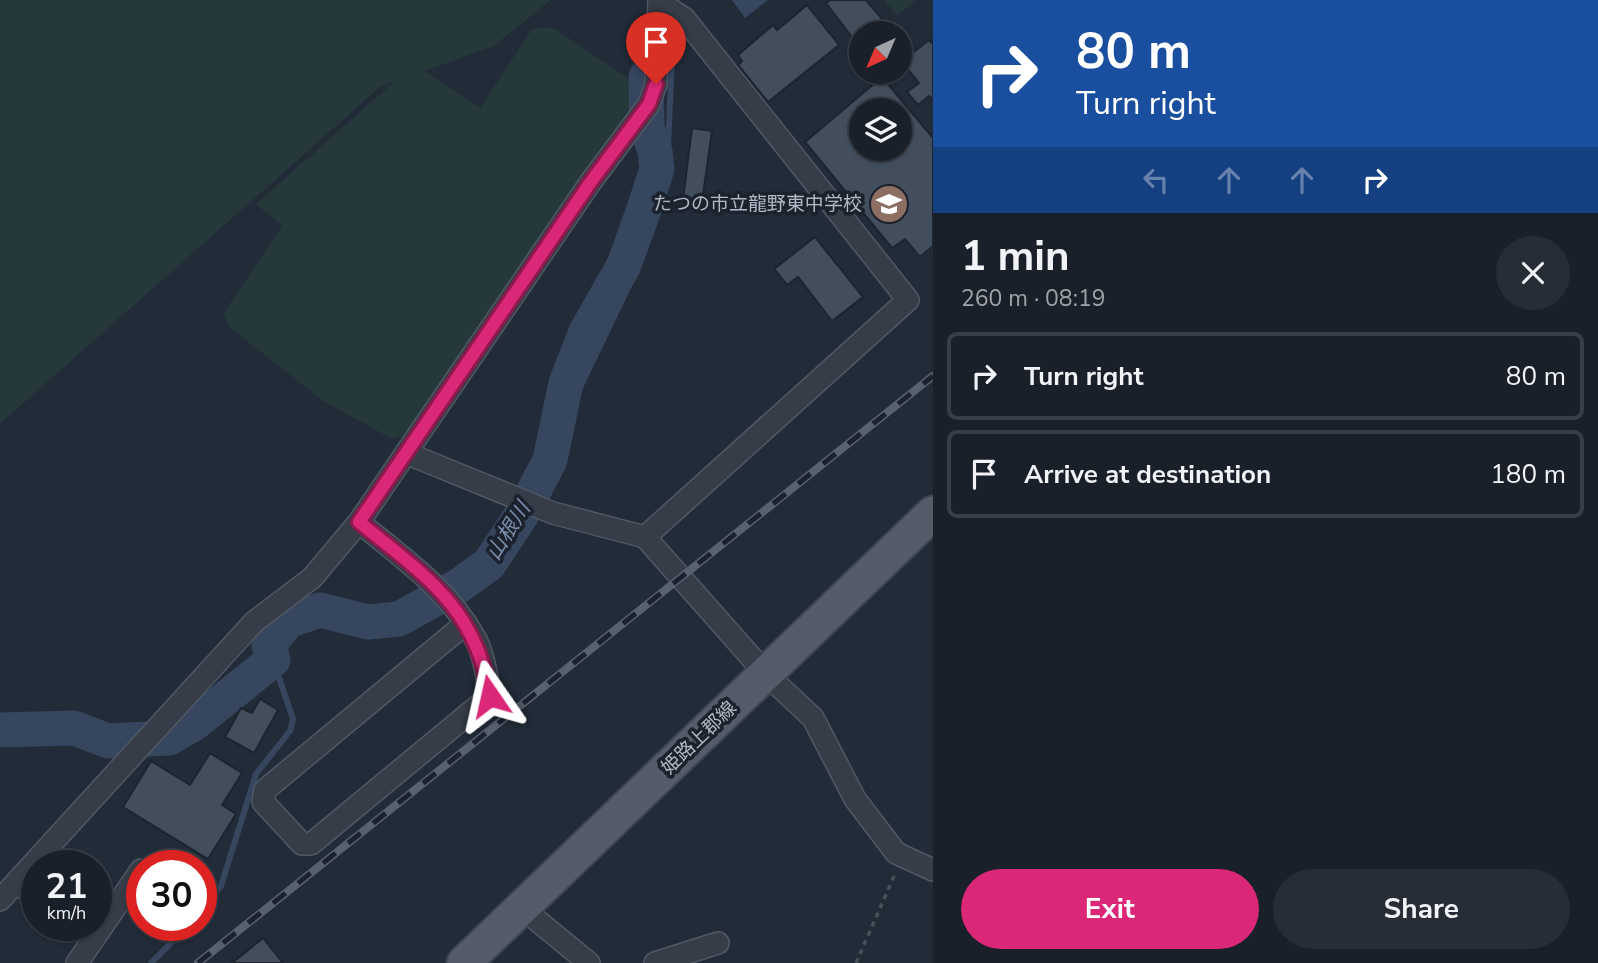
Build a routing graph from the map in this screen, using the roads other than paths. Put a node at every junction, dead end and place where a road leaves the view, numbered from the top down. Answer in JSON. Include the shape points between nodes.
{"nodes":[{"id":1,"x":659,"y":1,"type":"edge"},
{"id":2,"x":406,"y":453,"type":"junction"},
{"id":3,"x":933,"y":513,"type":"edge"},
{"id":4,"x":359,"y":522,"type":"junction"},
{"id":5,"x":645,"y":537,"type":"junction"},
{"id":6,"x":465,"y":624,"type":"junction"},
{"id":7,"x":766,"y":674,"type":"junction"},
{"id":8,"x":933,"y":870,"type":"edge"},
{"id":9,"x":16,"y":883,"type":"junction"},
{"id":10,"x":21,"y":886,"type":"edge"},
{"id":11,"x":126,"y":887,"type":"edge"},
{"id":12,"x":0,"y":901,"type":"edge"},
{"id":13,"x":112,"y":903,"type":"edge"},
{"id":14,"x":522,"y":908,"type":"junction"},
{"id":15,"x":85,"y":941,"type":"edge"},
{"id":16,"x":718,"y":943,"type":"dead end"},
{"id":17,"x":77,"y":963,"type":"edge"},
{"id":18,"x":464,"y":963,"type":"edge"},
{"id":19,"x":589,"y":963,"type":"edge"},
{"id":20,"x":655,"y":963,"type":"edge"}],
"edges":[{"from":1,"to":2,"type":"street","via":[[656,84],[649,104]]},
{"from":1,"to":5,"type":"street","via":[[684,18],[908,300]]},
{"from":2,"to":4,"type":"street"},
{"from":2,"to":5,"type":"street","via":[[553,513]]},
{"from":3,"to":7,"type":"main road","name":"姫路上郡線"},
{"from":4,"to":6,"type":"street","via":[[435,583]]},
{"from":4,"to":9,"type":"street","via":[[312,578],[254,622]]},
{"from":5,"to":7,"type":"street"},
{"from":6,"to":6,"type":"street","via":[[475,638],[490,696],[312,844],[302,844],[263,802],[265,790]]},
{"from":7,"to":8,"type":"street","via":[[813,718],[855,799],[896,853]]},
{"from":7,"to":14,"type":"main road","name":"姫路上郡線"},
{"from":9,"to":10,"type":"street"},
{"from":9,"to":12,"type":"street"},
{"from":11,"to":13,"type":"street"},
{"from":14,"to":18,"type":"main road","name":"姫路上郡線"},
{"from":14,"to":19,"type":"street"},
{"from":15,"to":17,"type":"street"},
{"from":16,"to":20,"type":"street"}]}
